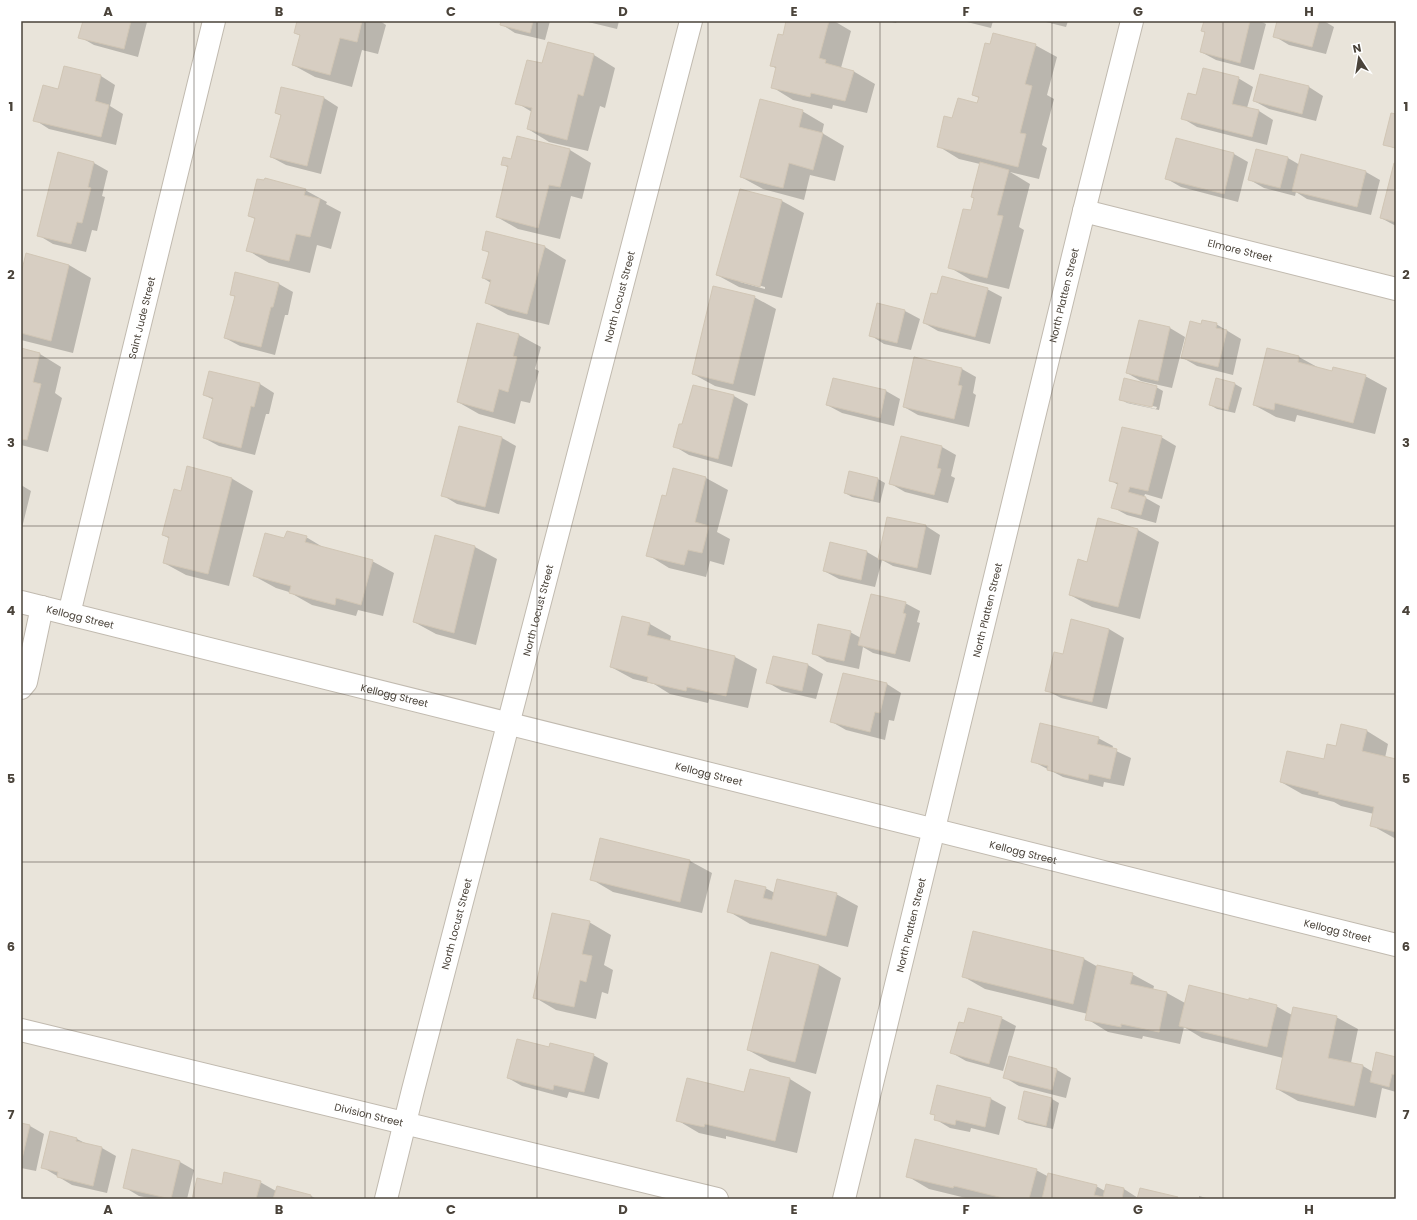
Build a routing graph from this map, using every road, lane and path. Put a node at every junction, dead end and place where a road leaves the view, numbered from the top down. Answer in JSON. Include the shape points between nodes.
{"nodes":[{"id":1,"x":214,"y":21,"type":"edge"},
{"id":2,"x":691,"y":21,"type":"edge"},
{"id":3,"x":1132,"y":21,"type":"edge"},
{"id":4,"x":1084,"y":211,"type":"junction"},
{"id":5,"x":1396,"y":289,"type":"edge"},
{"id":6,"x":21,"y":602,"type":"edge"},
{"id":7,"x":42,"y":607,"type":"junction"},
{"id":8,"x":69,"y":614,"type":"junction"},
{"id":9,"x":21,"y":688,"type":"edge"},
{"id":10,"x":508,"y":723,"type":"junction"},
{"id":11,"x":933,"y":829,"type":"junction"},
{"id":12,"x":1396,"y":945,"type":"edge"},
{"id":13,"x":21,"y":1030,"type":"edge"},
{"id":14,"x":404,"y":1123,"type":"junction"},
{"id":15,"x":386,"y":1199,"type":"edge"},
{"id":16,"x":717,"y":1199,"type":"edge"},
{"id":17,"x":844,"y":1199,"type":"edge"}],
"edges":[{"from":1,"to":8,"type":"street","name":"Saint Jude Street"},
{"from":2,"to":10,"type":"street","name":"North Locust Street"},
{"from":3,"to":4,"type":"street","name":"North Platten Street"},
{"from":4,"to":5,"type":"street","name":"Elmore Street"},
{"from":4,"to":11,"type":"street","name":"North Platten Street"},
{"from":6,"to":7,"type":"street","name":"Kellogg Street"},
{"from":7,"to":8,"type":"street","name":"Kellogg Street"},
{"from":7,"to":9,"type":"street","via":[[26,682]]},
{"from":8,"to":10,"type":"street","name":"Kellogg Street"},
{"from":10,"to":11,"type":"street","name":"Kellogg Street"},
{"from":10,"to":14,"type":"street","name":"North Locust Street"},
{"from":11,"to":12,"type":"street","name":"Kellogg Street"},
{"from":11,"to":17,"type":"street","name":"North Platten Street"},
{"from":13,"to":14,"type":"street","name":"Division Street"},
{"from":14,"to":15,"type":"street","name":"North Locust Street"},
{"from":14,"to":16,"type":"street","name":"Division Street"}]}
